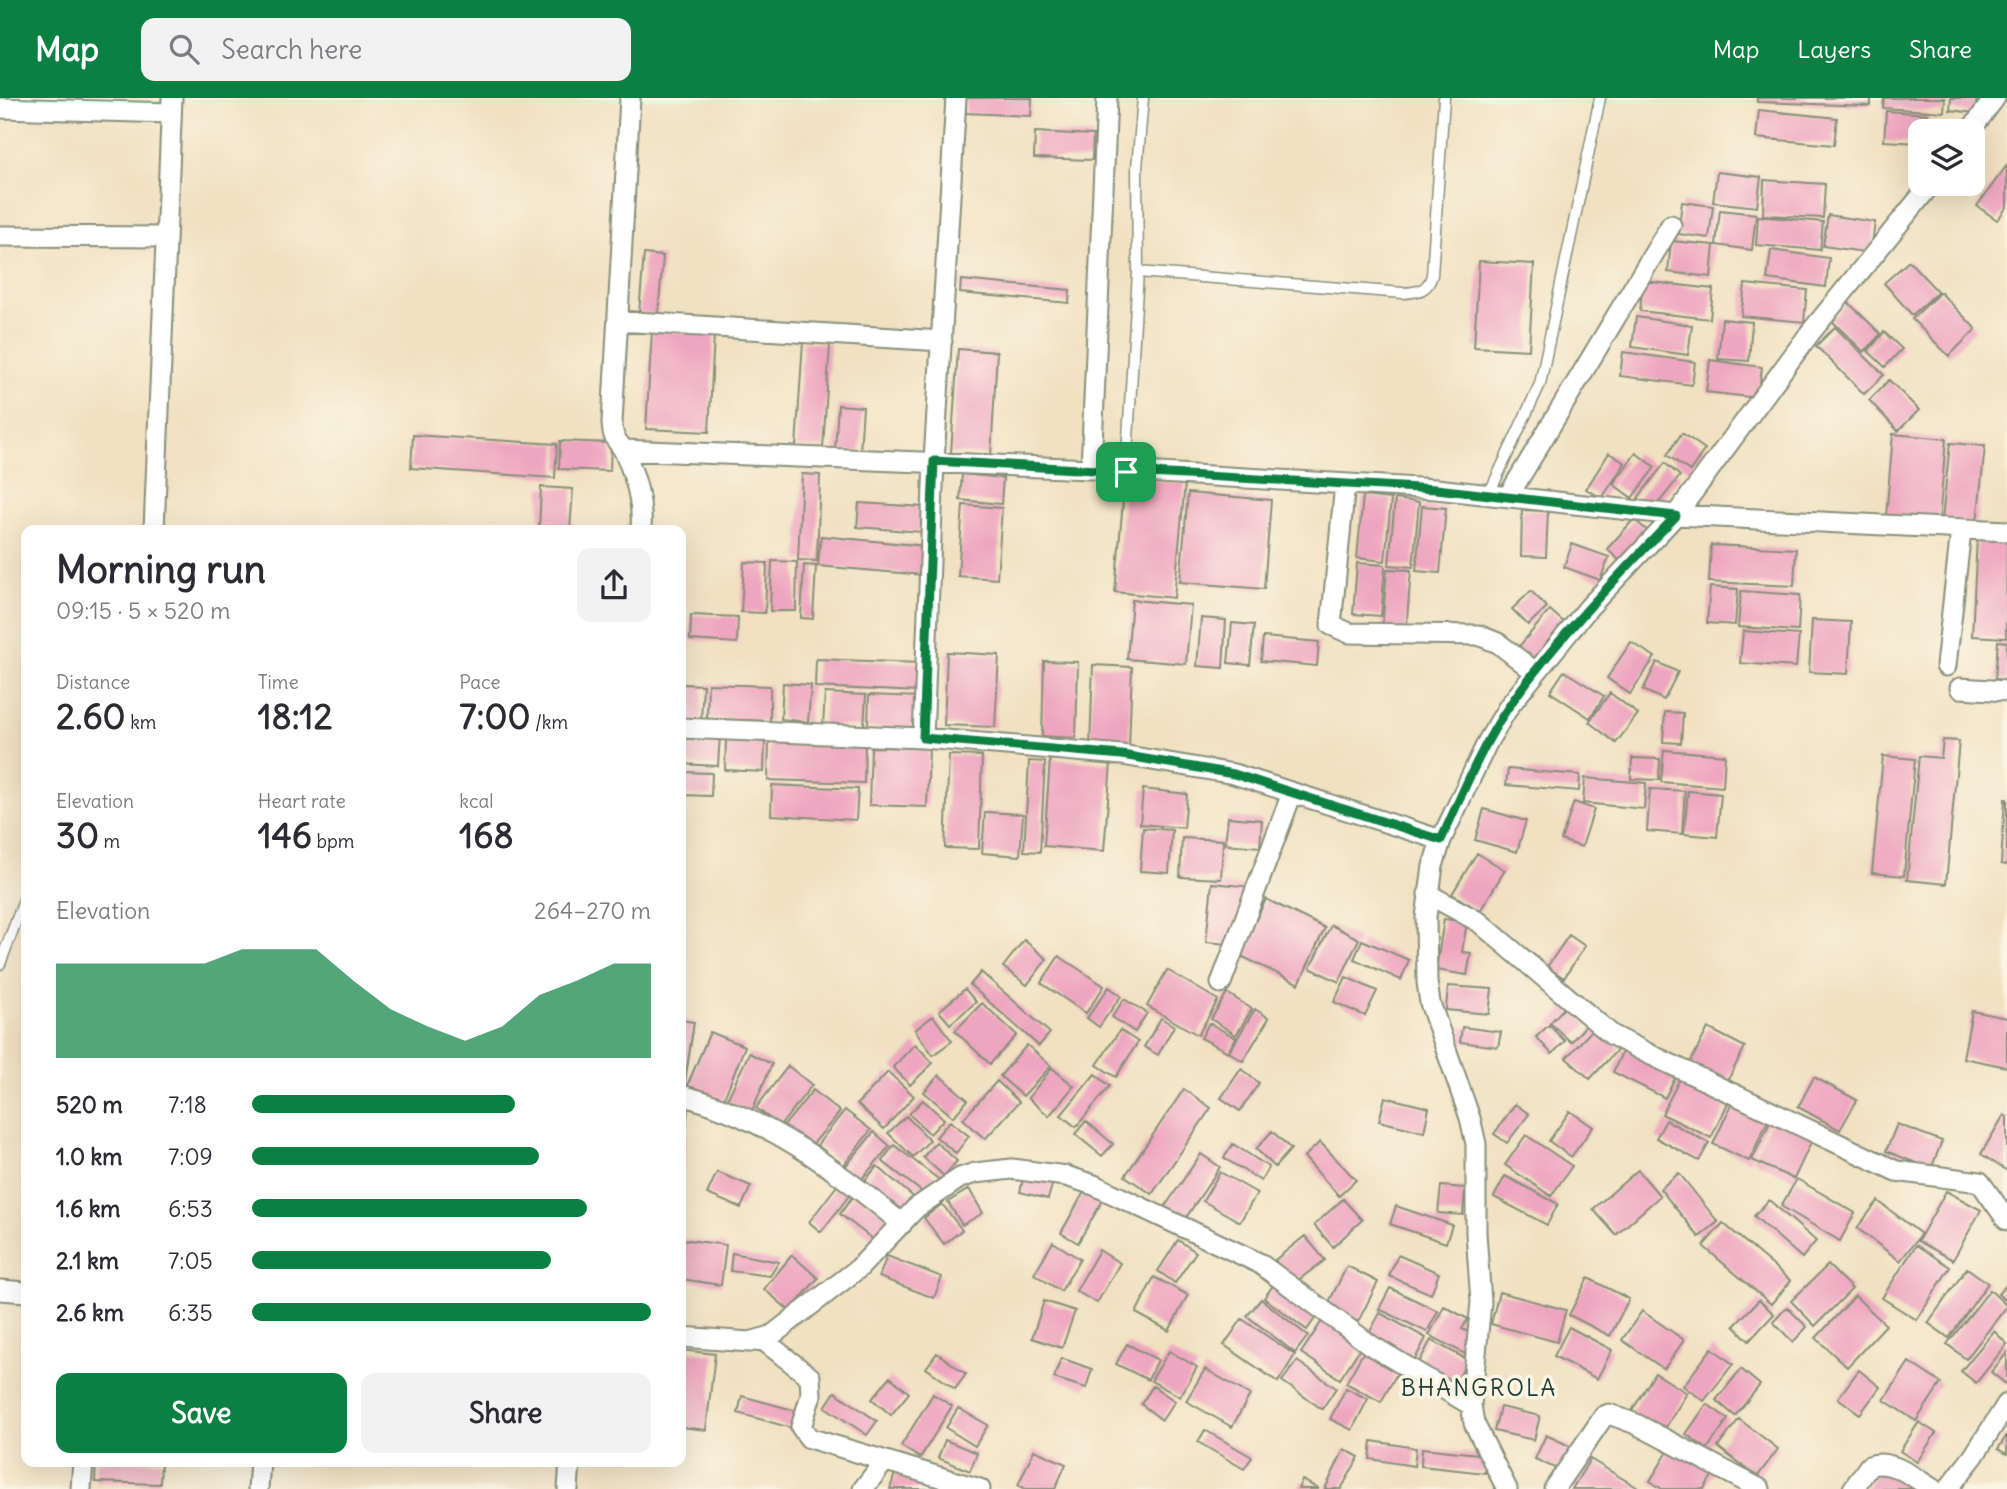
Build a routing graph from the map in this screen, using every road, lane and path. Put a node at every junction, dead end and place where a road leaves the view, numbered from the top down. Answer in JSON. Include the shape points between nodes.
{"nodes":[{"id":1,"x":631,"y":98,"type":"edge"},
{"id":2,"x":956,"y":98,"type":"edge"},
{"id":3,"x":1107,"y":98,"type":"edge"},
{"id":4,"x":1143,"y":98,"type":"edge"},
{"id":5,"x":1444,"y":98,"type":"edge"},
{"id":6,"x":1600,"y":98,"type":"edge"},
{"id":7,"x":1995,"y":98,"type":"edge"},
{"id":8,"x":172,"y":106,"type":"edge"},
{"id":9,"x":0,"y":108,"type":"edge"},
{"id":10,"x":1979,"y":119,"type":"edge"},
{"id":11,"x":1921,"y":196,"type":"edge"},
{"id":12,"x":1671,"y":225,"type":"dead end"},
{"id":13,"x":0,"y":236,"type":"edge"},
{"id":14,"x":166,"y":237,"type":"junction"},
{"id":15,"x":1138,"y":272,"type":"junction"},
{"id":16,"x":619,"y":321,"type":"junction"},
{"id":17,"x":942,"y":341,"type":"junction"},
{"id":18,"x":624,"y":450,"type":"junction"},
{"id":19,"x":934,"y":461,"type":"junction"},
{"id":20,"x":1091,"y":469,"type":"junction"},
{"id":21,"x":1126,"y":472,"type":"junction"},
{"id":22,"x":1345,"y":484,"type":"junction"},
{"id":23,"x":1499,"y":495,"type":"junction"},
{"id":24,"x":1676,"y":516,"type":"junction"},
{"id":25,"x":154,"y":525,"type":"edge"},
{"id":26,"x":641,"y":525,"type":"edge"},
{"id":27,"x":1961,"y":530,"type":"junction"},
{"id":28,"x":2007,"y":531,"type":"edge"},
{"id":29,"x":1946,"y":666,"type":"dead end"},
{"id":30,"x":1535,"y":672,"type":"junction"},
{"id":31,"x":1961,"y":688,"type":"dead end"},
{"id":32,"x":2007,"y":691,"type":"edge"},
{"id":33,"x":686,"y":728,"type":"edge"},
{"id":34,"x":923,"y":738,"type":"junction"},
{"id":35,"x":1292,"y":793,"type":"junction"},
{"id":36,"x":1441,"y":840,"type":"junction"},
{"id":37,"x":1428,"y":894,"type":"junction"},
{"id":38,"x":21,"y":908,"type":"edge"},
{"id":39,"x":0,"y":964,"type":"edge"},
{"id":40,"x":1221,"y":983,"type":"dead end"},
{"id":41,"x":686,"y":1097,"type":"edge"},
{"id":42,"x":2007,"y":1220,"type":"edge"},
{"id":43,"x":902,"y":1224,"type":"junction"},
{"id":44,"x":0,"y":1290,"type":"edge"},
{"id":45,"x":21,"y":1292,"type":"edge"},
{"id":46,"x":686,"y":1337,"type":"edge"},
{"id":47,"x":763,"y":1340,"type":"junction"},
{"id":48,"x":2007,"y":1404,"type":"edge"},
{"id":49,"x":1471,"y":1405,"type":"junction"},
{"id":50,"x":884,"y":1462,"type":"junction"},
{"id":51,"x":83,"y":1467,"type":"edge"},
{"id":52,"x":260,"y":1467,"type":"edge"},
{"id":53,"x":570,"y":1467,"type":"edge"},
{"id":54,"x":81,"y":1489,"type":"edge"},
{"id":55,"x":258,"y":1489,"type":"edge"},
{"id":56,"x":568,"y":1489,"type":"edge"},
{"id":57,"x":863,"y":1489,"type":"edge"},
{"id":58,"x":980,"y":1489,"type":"edge"},
{"id":59,"x":1507,"y":1489,"type":"edge"},
{"id":60,"x":1554,"y":1489,"type":"edge"},
{"id":61,"x":1760,"y":1489,"type":"edge"},
{"id":62,"x":1853,"y":1489,"type":"edge"},
{"id":63,"x":1933,"y":1489,"type":"edge"},
{"id":64,"x":1948,"y":1489,"type":"edge"}],
"edges":[{"from":1,"to":16,"type":"street"},
{"from":2,"to":17,"type":"street"},
{"from":3,"to":20,"type":"street"},
{"from":4,"to":15,"type":"lane","via":[[1137,168]]},
{"from":5,"to":15,"type":"lane","via":[[1432,275],[1421,291]]},
{"from":6,"to":23,"type":"lane","via":[[1540,384]]},
{"from":7,"to":10,"type":"street"},
{"from":8,"to":9,"type":"street"},
{"from":8,"to":14,"type":"street"},
{"from":11,"to":24,"type":"street","via":[[1810,333]]},
{"from":12,"to":23,"type":"street"},
{"from":13,"to":14,"type":"street"},
{"from":14,"to":25,"type":"street"},
{"from":15,"to":21,"type":"lane"},
{"from":16,"to":17,"type":"street"},
{"from":16,"to":18,"type":"street","via":[[612,423],[617,445]]},
{"from":17,"to":19,"type":"street"},
{"from":18,"to":19,"type":"street"},
{"from":18,"to":26,"type":"street","via":[[639,489]]},
{"from":19,"to":20,"type":"street"},
{"from":19,"to":34,"type":"street"},
{"from":20,"to":21,"type":"street"},
{"from":21,"to":22,"type":"street"},
{"from":22,"to":23,"type":"street"},
{"from":22,"to":30,"type":"street","via":[[1334,628],[1349,633],[1478,635],[1498,643]]},
{"from":23,"to":24,"type":"street"},
{"from":24,"to":27,"type":"street"},
{"from":24,"to":30,"type":"street","via":[[1588,607]]},
{"from":27,"to":28,"type":"street"},
{"from":27,"to":29,"type":"street"},
{"from":30,"to":36,"type":"street","via":[[1488,741]]},
{"from":31,"to":32,"type":"street"},
{"from":33,"to":34,"type":"street"},
{"from":34,"to":35,"type":"street","via":[[1122,755],[1234,774]]},
{"from":35,"to":36,"type":"street"},
{"from":35,"to":40,"type":"street"},
{"from":36,"to":37,"type":"street"},
{"from":37,"to":42,"type":"street","via":[[1479,922],[1612,1035],[1896,1171],[1980,1182]]},
{"from":37,"to":49,"type":"street","via":[[1430,1003],[1476,1144],[1481,1302]]},
{"from":38,"to":39,"type":"lane"},
{"from":41,"to":43,"type":"street","via":[[739,1114],[793,1142]]},
{"from":43,"to":47,"type":"street","via":[[859,1268]]},
{"from":43,"to":49,"type":"street","via":[[916,1208],[975,1173],[1012,1169],[1066,1175],[1259,1264],[1372,1346]]},
{"from":44,"to":45,"type":"street"},
{"from":46,"to":47,"type":"street"},
{"from":47,"to":50,"type":"street","via":[[810,1377],[811,1395],[801,1427],[809,1438]]},
{"from":48,"to":64,"type":"street"},
{"from":49,"to":59,"type":"street","via":[[1474,1423]]},
{"from":50,"to":57,"type":"street"},
{"from":50,"to":58,"type":"street"},
{"from":51,"to":54,"type":"street"},
{"from":52,"to":55,"type":"street"},
{"from":53,"to":56,"type":"street"},
{"from":60,"to":61,"type":"street","via":[[1609,1414]]},
{"from":62,"to":63,"type":"street","via":[[1869,1466],[1880,1464]]}]}
